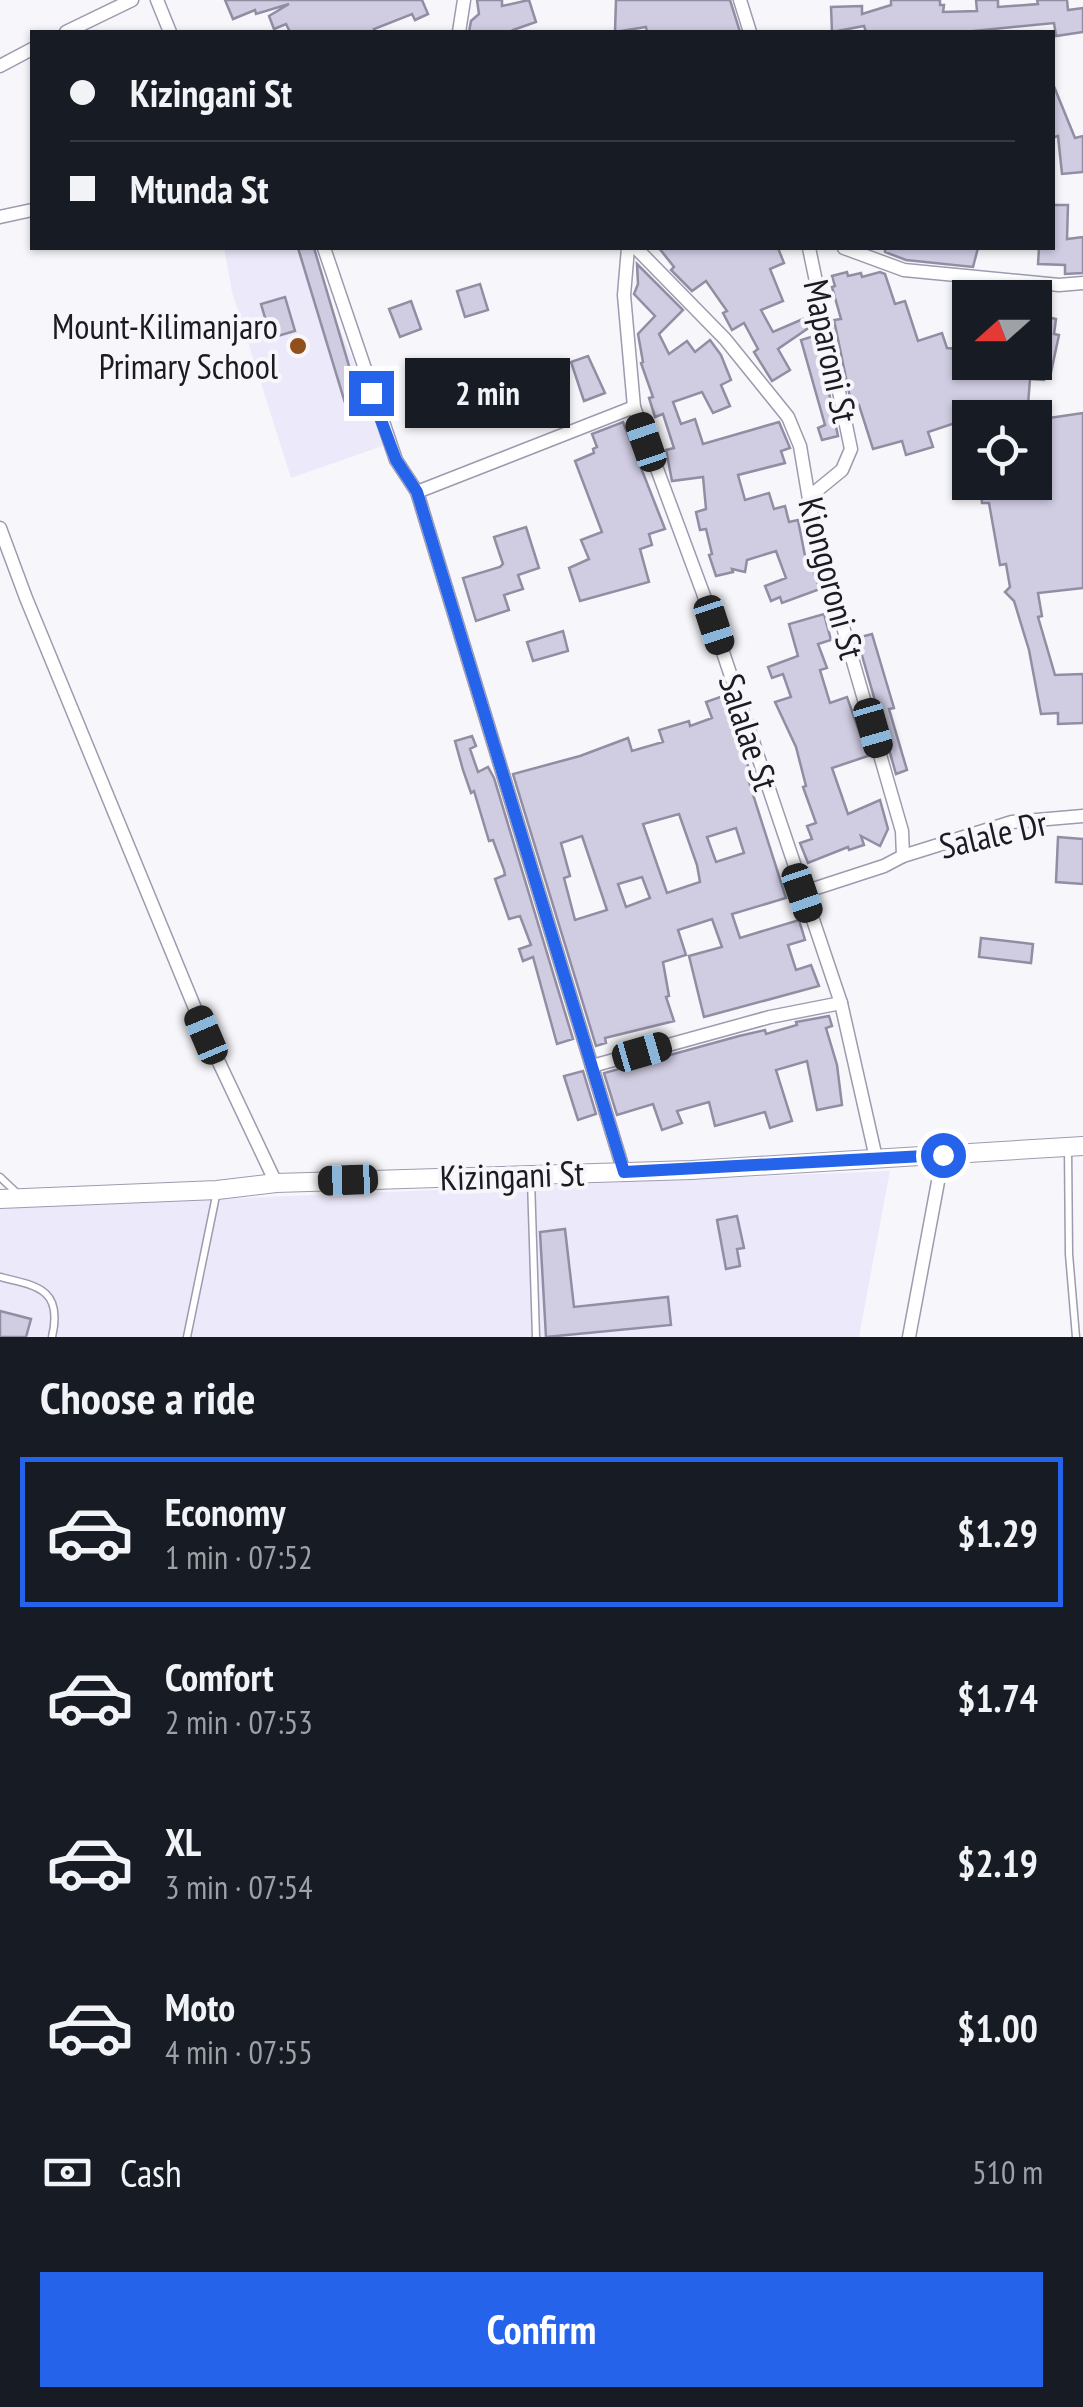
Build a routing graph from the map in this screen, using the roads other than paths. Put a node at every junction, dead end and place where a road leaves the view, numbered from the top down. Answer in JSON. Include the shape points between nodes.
{"nodes":[{"id":1,"x":132,"y":0,"type":"edge"},
{"id":2,"x":157,"y":0,"type":"edge"},
{"id":3,"x":464,"y":0,"type":"edge"},
{"id":4,"x":740,"y":0,"type":"edge"},
{"id":5,"x":70,"y":30,"type":"edge"},
{"id":6,"x":169,"y":30,"type":"edge"},
{"id":7,"x":460,"y":30,"type":"edge"},
{"id":8,"x":749,"y":30,"type":"edge"},
{"id":9,"x":30,"y":50,"type":"edge"},
{"id":10,"x":0,"y":66,"type":"edge"},
{"id":11,"x":30,"y":210,"type":"edge"},
{"id":12,"x":0,"y":217,"type":"edge"},
{"id":13,"x":325,"y":250,"type":"edge"},
{"id":14,"x":628,"y":250,"type":"edge"},
{"id":15,"x":638,"y":250,"type":"edge"},
{"id":16,"x":810,"y":250,"type":"edge"},
{"id":17,"x":849,"y":250,"type":"edge"},
{"id":18,"x":1083,"y":284,"type":"edge"},
{"id":19,"x":634,"y":407,"type":"junction"},
{"id":20,"x":417,"y":492,"type":"junction"},
{"id":21,"x":809,"y":497,"type":"junction"},
{"id":22,"x":0,"y":528,"type":"edge"},
{"id":23,"x":1083,"y":816,"type":"edge"},
{"id":24,"x":903,"y":856,"type":"junction"},
{"id":25,"x":802,"y":893,"type":"junction"},
{"id":26,"x":841,"y":1004,"type":"junction"},
{"id":27,"x":592,"y":1066,"type":"junction"},
{"id":28,"x":1075,"y":1147,"type":"edge"},
{"id":29,"x":943,"y":1155,"type":"junction"},
{"id":30,"x":876,"y":1158,"type":"junction"},
{"id":31,"x":624,"y":1172,"type":"junction"},
{"id":32,"x":531,"y":1174,"type":"junction"},
{"id":33,"x":0,"y":1176,"type":"edge"},
{"id":34,"x":276,"y":1182,"type":"junction"},
{"id":35,"x":217,"y":1190,"type":"junction"},
{"id":36,"x":23,"y":1198,"type":"junction"},
{"id":37,"x":0,"y":1199,"type":"edge"},
{"id":38,"x":0,"y":1278,"type":"edge"},
{"id":39,"x":52,"y":1337,"type":"edge"},
{"id":40,"x":187,"y":1337,"type":"edge"},
{"id":41,"x":536,"y":1337,"type":"edge"},
{"id":42,"x":908,"y":1337,"type":"edge"},
{"id":43,"x":1076,"y":1337,"type":"edge"}],
"edges":[{"from":1,"to":5,"type":"street"},
{"from":2,"to":6,"type":"street"},
{"from":3,"to":7,"type":"street"},
{"from":4,"to":8,"type":"street"},
{"from":9,"to":10,"type":"street"},
{"from":11,"to":12,"type":"street"},
{"from":13,"to":20,"type":"street","via":[[396,460]]},
{"from":14,"to":19,"type":"street","name":"Salalae St","via":[[624,296]]},
{"from":15,"to":21,"type":"street","name":"Kiongoroni St","via":[[725,339],[788,417]]},
{"from":16,"to":21,"type":"street","name":"Maparoni St","via":[[851,448],[842,470]]},
{"from":17,"to":18,"type":"street","name":"Maparoni St","via":[[904,270]]},
{"from":19,"to":20,"type":"street"},
{"from":19,"to":25,"type":"street","name":"Salalae St"},
{"from":20,"to":27,"type":"street"},
{"from":21,"to":24,"type":"street","name":"Kiongoroni St","via":[[902,831]]},
{"from":22,"to":34,"type":"street","via":[[206,1035]]},
{"from":23,"to":24,"type":"street","name":"Salale Dr","via":[[1012,822]]},
{"from":24,"to":25,"type":"street"},
{"from":25,"to":26,"type":"street","name":"Salalae St"},
{"from":26,"to":27,"type":"street"},
{"from":26,"to":30,"type":"street","name":"Salalae St"},
{"from":27,"to":31,"type":"street"},
{"from":28,"to":29,"type":"street","name":"Kizingani St"},
{"from":28,"to":43,"type":"lane","via":[[1069,1254]]},
{"from":29,"to":30,"type":"street","name":"Kizingani St"},
{"from":29,"to":42,"type":"street"},
{"from":30,"to":31,"type":"street","name":"Kizingani St"},
{"from":31,"to":32,"type":"street","name":"Kizingani St"},
{"from":32,"to":34,"type":"street","name":"Kizingani St"},
{"from":32,"to":41,"type":"lane"},
{"from":33,"to":36,"type":"lane"},
{"from":34,"to":35,"type":"street","name":"Kizingani St"},
{"from":35,"to":36,"type":"street","name":"Kizingani St"},
{"from":35,"to":40,"type":"lane"},
{"from":36,"to":37,"type":"street","name":"Kizingani St"},
{"from":38,"to":39,"type":"lane","via":[[44,1290],[57,1316]]}]}
